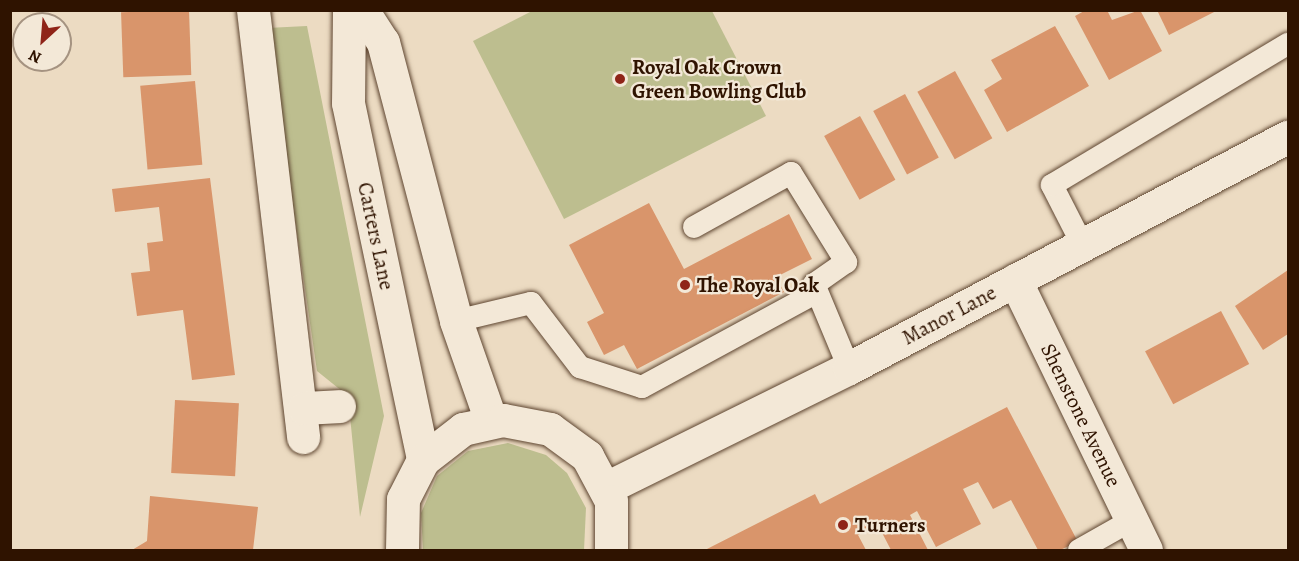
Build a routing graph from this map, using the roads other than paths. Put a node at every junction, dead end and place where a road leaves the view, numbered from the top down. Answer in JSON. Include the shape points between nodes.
{"nodes":[{"id":1,"x":349,"y":10,"type":"edge"},
{"id":2,"x":362,"y":10,"type":"edge"},
{"id":3,"x":261,"y":12,"type":"edge"},
{"id":4,"x":1288,"y":44,"type":"edge"},
{"id":5,"x":1288,"y":137,"type":"edge"},
{"id":6,"x":694,"y":227,"type":"dead end"},
{"id":7,"x":1081,"y":242,"type":"junction"},
{"id":8,"x":1015,"y":280,"type":"junction"},
{"id":9,"x":817,"y":292,"type":"junction"},
{"id":10,"x":456,"y":321,"type":"junction"},
{"id":11,"x":849,"y":368,"type":"junction"},
{"id":12,"x":339,"y":406,"type":"dead end"},
{"id":13,"x":490,"y":421,"type":"junction"},
{"id":14,"x":423,"y":460,"type":"junction"},
{"id":15,"x":606,"y":488,"type":"junction"},
{"id":16,"x":1132,"y":520,"type":"junction"},
{"id":17,"x":402,"y":550,"type":"edge"},
{"id":18,"x":611,"y":550,"type":"edge"},
{"id":19,"x":1079,"y":550,"type":"edge"},
{"id":20,"x":1146,"y":550,"type":"edge"}],
"edges":[{"from":1,"to":14,"type":"street","name":"Carters Lane","via":[[348,103]]},
{"from":2,"to":10,"type":"street","via":[[383,42]]},
{"from":3,"to":12,"type":"street","via":[[303,422]]},
{"from":4,"to":7,"type":"lane","via":[[1052,185]]},
{"from":5,"to":7,"type":"street","name":"Manor Lane"},
{"from":6,"to":9,"type":"lane","via":[[791,173],[846,262],[814,284]]},
{"from":7,"to":8,"type":"street","name":"Manor Lane"},
{"from":8,"to":11,"type":"street","name":"Manor Lane"},
{"from":8,"to":16,"type":"street","name":"Shenstone Avenue"},
{"from":9,"to":10,"type":"lane","via":[[642,387],[580,367],[531,303]]},
{"from":9,"to":11,"type":"lane"},
{"from":10,"to":13,"type":"street"},
{"from":11,"to":15,"type":"street","name":"Manor Lane"},
{"from":13,"to":14,"type":"street","via":[[450,435]]},
{"from":13,"to":15,"type":"street","via":[[527,422],[560,434],[587,456]]},
{"from":14,"to":17,"type":"street","via":[[400,509]]},
{"from":15,"to":18,"type":"street","via":[[614,522]]},
{"from":16,"to":19,"type":"lane"},
{"from":16,"to":20,"type":"street","name":"Shenstone Avenue"}]}
